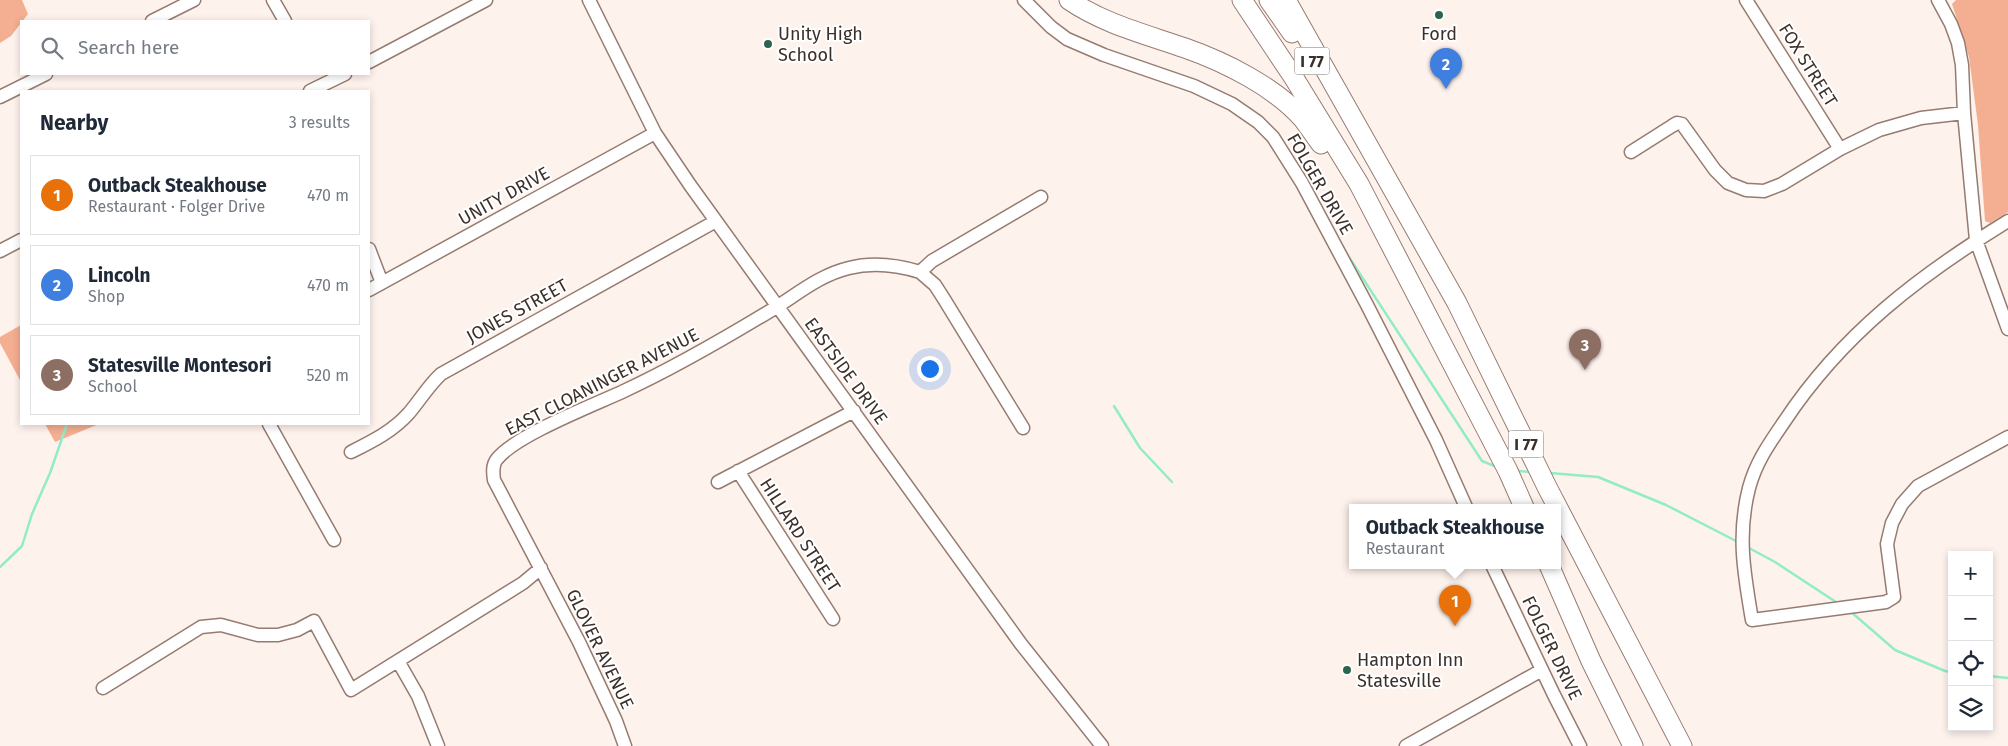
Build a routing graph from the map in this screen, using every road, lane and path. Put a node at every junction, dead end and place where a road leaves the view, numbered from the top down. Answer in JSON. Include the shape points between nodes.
{"nodes":[{"id":1,"x":194,"y":0,"type":"edge"},
{"id":2,"x":274,"y":0,"type":"edge"},
{"id":3,"x":486,"y":0,"type":"edge"},
{"id":4,"x":589,"y":0,"type":"edge"},
{"id":5,"x":1024,"y":0,"type":"edge"},
{"id":6,"x":1069,"y":0,"type":"edge"},
{"id":7,"x":1242,"y":0,"type":"edge"},
{"id":8,"x":1269,"y":0,"type":"edge"},
{"id":9,"x":1286,"y":0,"type":"edge"},
{"id":10,"x":1746,"y":0,"type":"edge"},
{"id":11,"x":1938,"y":0,"type":"edge"},
{"id":12,"x":154,"y":20,"type":"edge"},
{"id":13,"x":284,"y":20,"type":"edge"},
{"id":14,"x":370,"y":61,"type":"edge"},
{"id":15,"x":44,"y":75,"type":"edge"},
{"id":16,"x":316,"y":75,"type":"edge"},
{"id":17,"x":343,"y":75,"type":"edge"},
{"id":18,"x":323,"y":88,"type":"edge"},
{"id":19,"x":0,"y":97,"type":"edge"},
{"id":20,"x":1964,"y":113,"type":"junction"},
{"id":21,"x":1354,"y":122,"type":"junction"},
{"id":22,"x":655,"y":133,"type":"junction"},
{"id":23,"x":1840,"y":148,"type":"junction"},
{"id":24,"x":1631,"y":152,"type":"dead end"},
{"id":25,"x":1041,"y":197,"type":"dead end"},
{"id":26,"x":716,"y":221,"type":"junction"},
{"id":27,"x":2008,"y":221,"type":"edge"},
{"id":28,"x":1976,"y":240,"type":"junction"},
{"id":29,"x":20,"y":241,"type":"edge"},
{"id":30,"x":0,"y":251,"type":"edge"},
{"id":31,"x":370,"y":252,"type":"edge"},
{"id":32,"x":920,"y":272,"type":"junction"},
{"id":33,"x":382,"y":283,"type":"junction"},
{"id":34,"x":370,"y":289,"type":"edge"},
{"id":35,"x":777,"y":307,"type":"junction"},
{"id":36,"x":2008,"y":329,"type":"edge"},
{"id":37,"x":1449,"y":358,"type":"junction"},
{"id":38,"x":854,"y":411,"type":"junction"},
{"id":39,"x":270,"y":425,"type":"edge"},
{"id":40,"x":1023,"y":428,"type":"dead end"},
{"id":41,"x":2008,"y":436,"type":"edge"},
{"id":42,"x":352,"y":452,"type":"dead end"},
{"id":43,"x":738,"y":471,"type":"junction"},
{"id":44,"x":718,"y":482,"type":"dead end"},
{"id":45,"x":1465,"y":504,"type":"edge"},
{"id":46,"x":1523,"y":504,"type":"edge"},
{"id":47,"x":1556,"y":504,"type":"edge"},
{"id":48,"x":1561,"y":514,"type":"edge"},
{"id":49,"x":334,"y":540,"type":"dead end"},
{"id":50,"x":541,"y":568,"type":"junction"},
{"id":51,"x":1494,"y":569,"type":"edge"},
{"id":52,"x":1552,"y":569,"type":"edge"},
{"id":53,"x":833,"y":619,"type":"dead end"},
{"id":54,"x":398,"y":661,"type":"junction"},
{"id":55,"x":1542,"y":670,"type":"junction"},
{"id":56,"x":103,"y":688,"type":"dead end"},
{"id":57,"x":438,"y":746,"type":"edge"},
{"id":58,"x":625,"y":746,"type":"edge"},
{"id":59,"x":1102,"y":746,"type":"edge"},
{"id":60,"x":1406,"y":746,"type":"edge"},
{"id":61,"x":1580,"y":746,"type":"edge"},
{"id":62,"x":1633,"y":746,"type":"edge"},
{"id":63,"x":1682,"y":746,"type":"edge"}],
"edges":[{"from":1,"to":12,"type":"street"},
{"from":2,"to":13,"type":"street"},
{"from":3,"to":14,"type":"street"},
{"from":4,"to":22,"type":"street","name":"EASTSIDE DRIVE"},
{"from":5,"to":45,"type":"street","name":"FOLGER DRIVE","via":[[1067,39],[1194,86],[1232,104],[1273,137],[1302,183],[1366,303]]},
{"from":6,"to":37,"type":"highway","via":[[1089,14],[1229,65],[1267,89],[1302,118],[1338,166]]},
{"from":7,"to":37,"type":"highway","number":"I 77","via":[[1354,175]]},
{"from":8,"to":21,"type":"highway","number":"I 77"},
{"from":9,"to":21,"type":"highway"},
{"from":10,"to":23,"type":"street","name":"FOX STREET"},
{"from":11,"to":20,"type":"street","via":[[1958,43]]},
{"from":15,"to":19,"type":"street"},
{"from":16,"to":18,"type":"street"},
{"from":17,"to":18,"type":"street"},
{"from":20,"to":23,"type":"street","via":[[1921,118],[1879,130]]},
{"from":20,"to":28,"type":"street"},
{"from":21,"to":47,"type":"highway","number":"I 77","via":[[1457,303]]},
{"from":22,"to":26,"type":"street","name":"EASTSIDE DRIVE"},
{"from":22,"to":33,"type":"street","name":"UNITY DRIVE"},
{"from":23,"to":24,"type":"street","via":[[1782,184],[1764,191],[1746,190],[1728,183],[1682,124],[1672,126]]},
{"from":25,"to":32,"type":"street","via":[[932,261]]},
{"from":26,"to":35,"type":"street","name":"EASTSIDE DRIVE"},
{"from":26,"to":42,"type":"street","name":"JONES STREET","via":[[447,370],[432,382],[396,426]]},
{"from":27,"to":28,"type":"street"},
{"from":28,"to":36,"type":"street"},
{"from":28,"to":41,"type":"street","via":[[1922,277],[1876,315],[1808,388],[1761,456],[1743,524],[1742,560],[1752,620],[1886,602],[1894,597],[1887,544],[1892,523],[1902,504],[1918,486]]},
{"from":29,"to":30,"type":"street"},
{"from":31,"to":33,"type":"street"},
{"from":32,"to":35,"type":"street","name":"EAST CLOANINGER AVENUE","via":[[898,266],[849,268],[826,276]]},
{"from":32,"to":40,"type":"street","via":[[944,299]]},
{"from":33,"to":34,"type":"street","name":"UNITY DRIVE"},
{"from":35,"to":38,"type":"street","name":"EASTSIDE DRIVE"},
{"from":35,"to":50,"type":"street","name":"EAST CLOANINGER AVENUE","via":[[641,383],[525,438],[496,460],[494,480]]},
{"from":37,"to":46,"type":"highway","number":"I 77"},
{"from":38,"to":43,"type":"street"},
{"from":38,"to":59,"type":"street","name":"EASTSIDE DRIVE","via":[[1021,644]]},
{"from":39,"to":49,"type":"street"},
{"from":43,"to":44,"type":"street"},
{"from":43,"to":53,"type":"street","name":"HILLARD STREET"},
{"from":48,"to":63,"type":"highway","number":"I 77"},
{"from":50,"to":54,"type":"street","via":[[523,583]]},
{"from":50,"to":58,"type":"street","name":"GLOVER AVENUE","via":[[580,642]]},
{"from":51,"to":55,"type":"street","name":"FOLGER DRIVE"},
{"from":52,"to":62,"type":"highway","via":[[1591,661]]},
{"from":54,"to":56,"type":"street","via":[[351,690],[314,621],[278,635],[258,635],[221,625],[201,627],[187,634]]},
{"from":54,"to":57,"type":"street","via":[[418,696]]},
{"from":55,"to":60,"type":"street"},
{"from":55,"to":61,"type":"street","name":"FOLGER DRIVE"}]}
